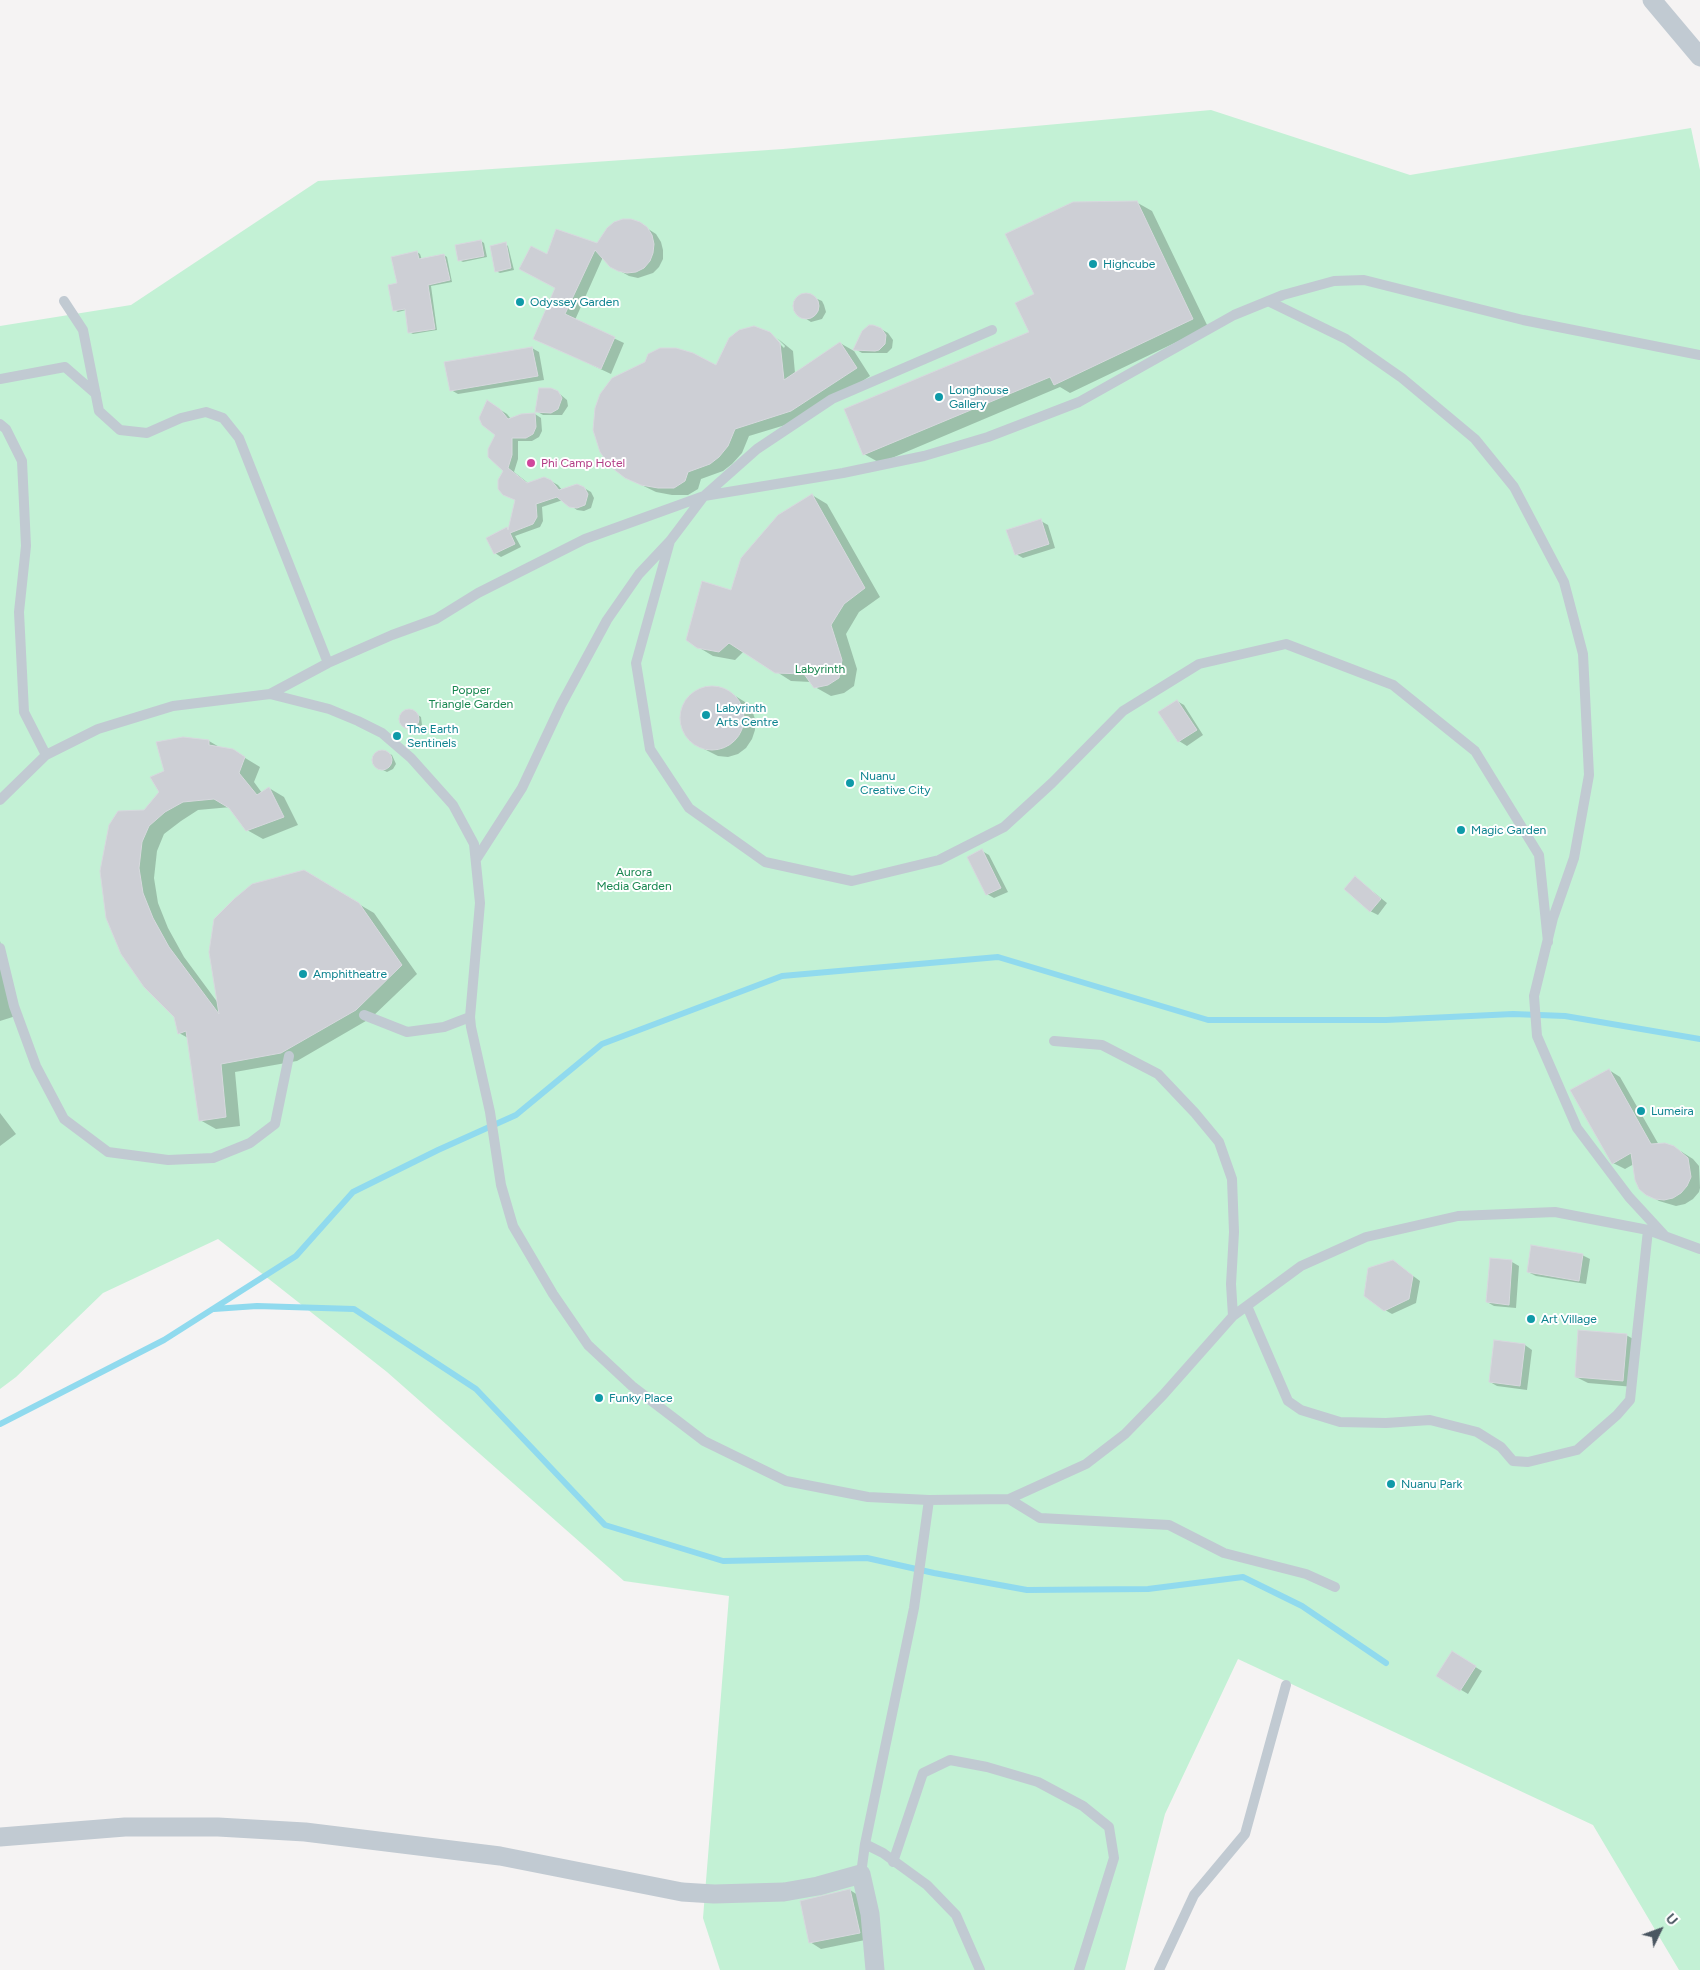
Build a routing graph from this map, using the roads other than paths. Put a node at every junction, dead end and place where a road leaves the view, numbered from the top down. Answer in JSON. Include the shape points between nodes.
{"nodes":[{"id":1,"x":1652,"y":0,"type":"edge"},
{"id":2,"x":1700,"y":57,"type":"edge"},
{"id":3,"x":64,"y":300,"type":"dead end"},
{"id":4,"x":1268,"y":301,"type":"junction"},
{"id":5,"x":992,"y":330,"type":"dead end"},
{"id":6,"x":1700,"y":355,"type":"edge"},
{"id":7,"x":0,"y":379,"type":"edge"},
{"id":8,"x":96,"y":394,"type":"junction"},
{"id":9,"x":0,"y":424,"type":"edge"},
{"id":10,"x":704,"y":496,"type":"junction"},
{"id":11,"x":670,"y":540,"type":"junction"},
{"id":12,"x":328,"y":663,"type":"junction"},
{"id":13,"x":270,"y":694,"type":"junction"},
{"id":14,"x":46,"y":755,"type":"junction"},
{"id":15,"x":0,"y":800,"type":"edge"},
{"id":16,"x":477,"y":858,"type":"junction"},
{"id":17,"x":1548,"y":942,"type":"junction"},
{"id":18,"x":0,"y":948,"type":"edge"},
{"id":19,"x":364,"y":1016,"type":"dead end"},
{"id":20,"x":470,"y":1017,"type":"junction"},
{"id":21,"x":1054,"y":1041,"type":"dead end"},
{"id":22,"x":288,"y":1056,"type":"dead end"},
{"id":23,"x":1648,"y":1230,"type":"junction"},
{"id":24,"x":1666,"y":1238,"type":"junction"},
{"id":25,"x":1700,"y":1249,"type":"edge"},
{"id":26,"x":1247,"y":1306,"type":"junction"},
{"id":27,"x":1233,"y":1316,"type":"junction"},
{"id":28,"x":1009,"y":1499,"type":"junction"},
{"id":29,"x":929,"y":1500,"type":"junction"},
{"id":30,"x":1335,"y":1587,"type":"dead end"},
{"id":31,"x":1286,"y":1685,"type":"dead end"},
{"id":32,"x":0,"y":1837,"type":"edge"},
{"id":33,"x":865,"y":1844,"type":"junction"},
{"id":34,"x":894,"y":1862,"type":"junction"},
{"id":35,"x":861,"y":1874,"type":"junction"},
{"id":36,"x":875,"y":1970,"type":"edge"},
{"id":37,"x":980,"y":1970,"type":"edge"},
{"id":38,"x":1079,"y":1970,"type":"edge"},
{"id":39,"x":1158,"y":1970,"type":"edge"}],
"edges":[{"from":1,"to":2,"type":"street"},
{"from":3,"to":8,"type":"lane","via":[[83,330]]},
{"from":4,"to":6,"type":"lane","via":[[1334,281],[1364,280],[1522,320]]},
{"from":4,"to":10,"type":"lane","via":[[1234,315],[1079,402],[988,437],[924,456],[852,471]]},
{"from":4,"to":17,"type":"lane","via":[[1346,339],[1402,378],[1475,440],[1514,487],[1564,582],[1583,654],[1589,775],[1574,858]]},
{"from":5,"to":10,"type":"lane","via":[[832,399],[757,449]]},
{"from":7,"to":8,"type":"lane","via":[[65,367]]},
{"from":8,"to":12,"type":"lane","via":[[99,411],[120,430],[147,432],[206,412],[223,418],[239,438]]},
{"from":9,"to":14,"type":"lane","via":[[6,429],[22,461],[26,546],[19,612],[24,712]]},
{"from":10,"to":11,"type":"lane"},
{"from":10,"to":12,"type":"lane","via":[[585,539],[478,593],[436,619]]},
{"from":11,"to":16,"type":"lane","via":[[639,574],[607,620],[561,705],[522,788]]},
{"from":11,"to":17,"type":"lane","via":[[636,662],[650,749],[689,808],[765,862],[852,881],[939,860],[1004,827],[1123,711],[1199,664],[1286,644],[1393,686],[1475,751],[1540,854]]},
{"from":12,"to":13,"type":"lane"},
{"from":13,"to":14,"type":"lane","via":[[173,706],[98,728]]},
{"from":13,"to":16,"type":"lane","via":[[328,708],[382,733],[411,758],[452,805],[474,844]]},
{"from":14,"to":15,"type":"lane"},
{"from":16,"to":20,"type":"lane","via":[[480,903]]},
{"from":17,"to":24,"type":"lane","via":[[1534,996],[1536,1036],[1578,1128],[1629,1197]]},
{"from":18,"to":22,"type":"lane","via":[[14,1006],[36,1066],[59,1110],[64,1119],[108,1152],[168,1160],[213,1158],[250,1143],[275,1124]]},
{"from":19,"to":20,"type":"lane","via":[[407,1032],[444,1027]]},
{"from":20,"to":29,"type":"lane","via":[[501,1185],[514,1226],[553,1294],[588,1345],[632,1386],[704,1441],[786,1481],[868,1497]]},
{"from":21,"to":27,"type":"lane","via":[[1102,1045],[1158,1074],[1219,1142],[1232,1178]]},
{"from":23,"to":24,"type":"lane"},
{"from":23,"to":26,"type":"lane","via":[[1555,1212],[1458,1216],[1366,1237],[1301,1266]]},
{"from":23,"to":26,"type":"lane","via":[[1630,1400],[1577,1450],[1528,1462],[1513,1461],[1502,1447],[1477,1432],[1430,1420],[1340,1422],[1300,1410],[1288,1401]]},
{"from":24,"to":25,"type":"lane"},
{"from":26,"to":27,"type":"lane"},
{"from":27,"to":28,"type":"lane","via":[[1125,1434],[1086,1464]]},
{"from":28,"to":29,"type":"lane"},
{"from":28,"to":30,"type":"lane","via":[[1040,1518],[1169,1525],[1224,1553],[1306,1574]]},
{"from":29,"to":33,"type":"lane","via":[[914,1608]]},
{"from":31,"to":39,"type":"lane","via":[[1244,1834],[1194,1895]]},
{"from":32,"to":35,"type":"street","via":[[125,1826],[305,1832],[500,1856],[682,1892],[714,1894],[784,1892]]},
{"from":33,"to":34,"type":"lane"},
{"from":33,"to":35,"type":"lane"},
{"from":34,"to":37,"type":"lane","via":[[927,1885],[956,1915]]},
{"from":34,"to":38,"type":"lane","via":[[923,1772],[950,1760],[1038,1782],[1083,1806],[1109,1827],[1114,1858]]},
{"from":35,"to":36,"type":"street","via":[[870,1914]]}]}
